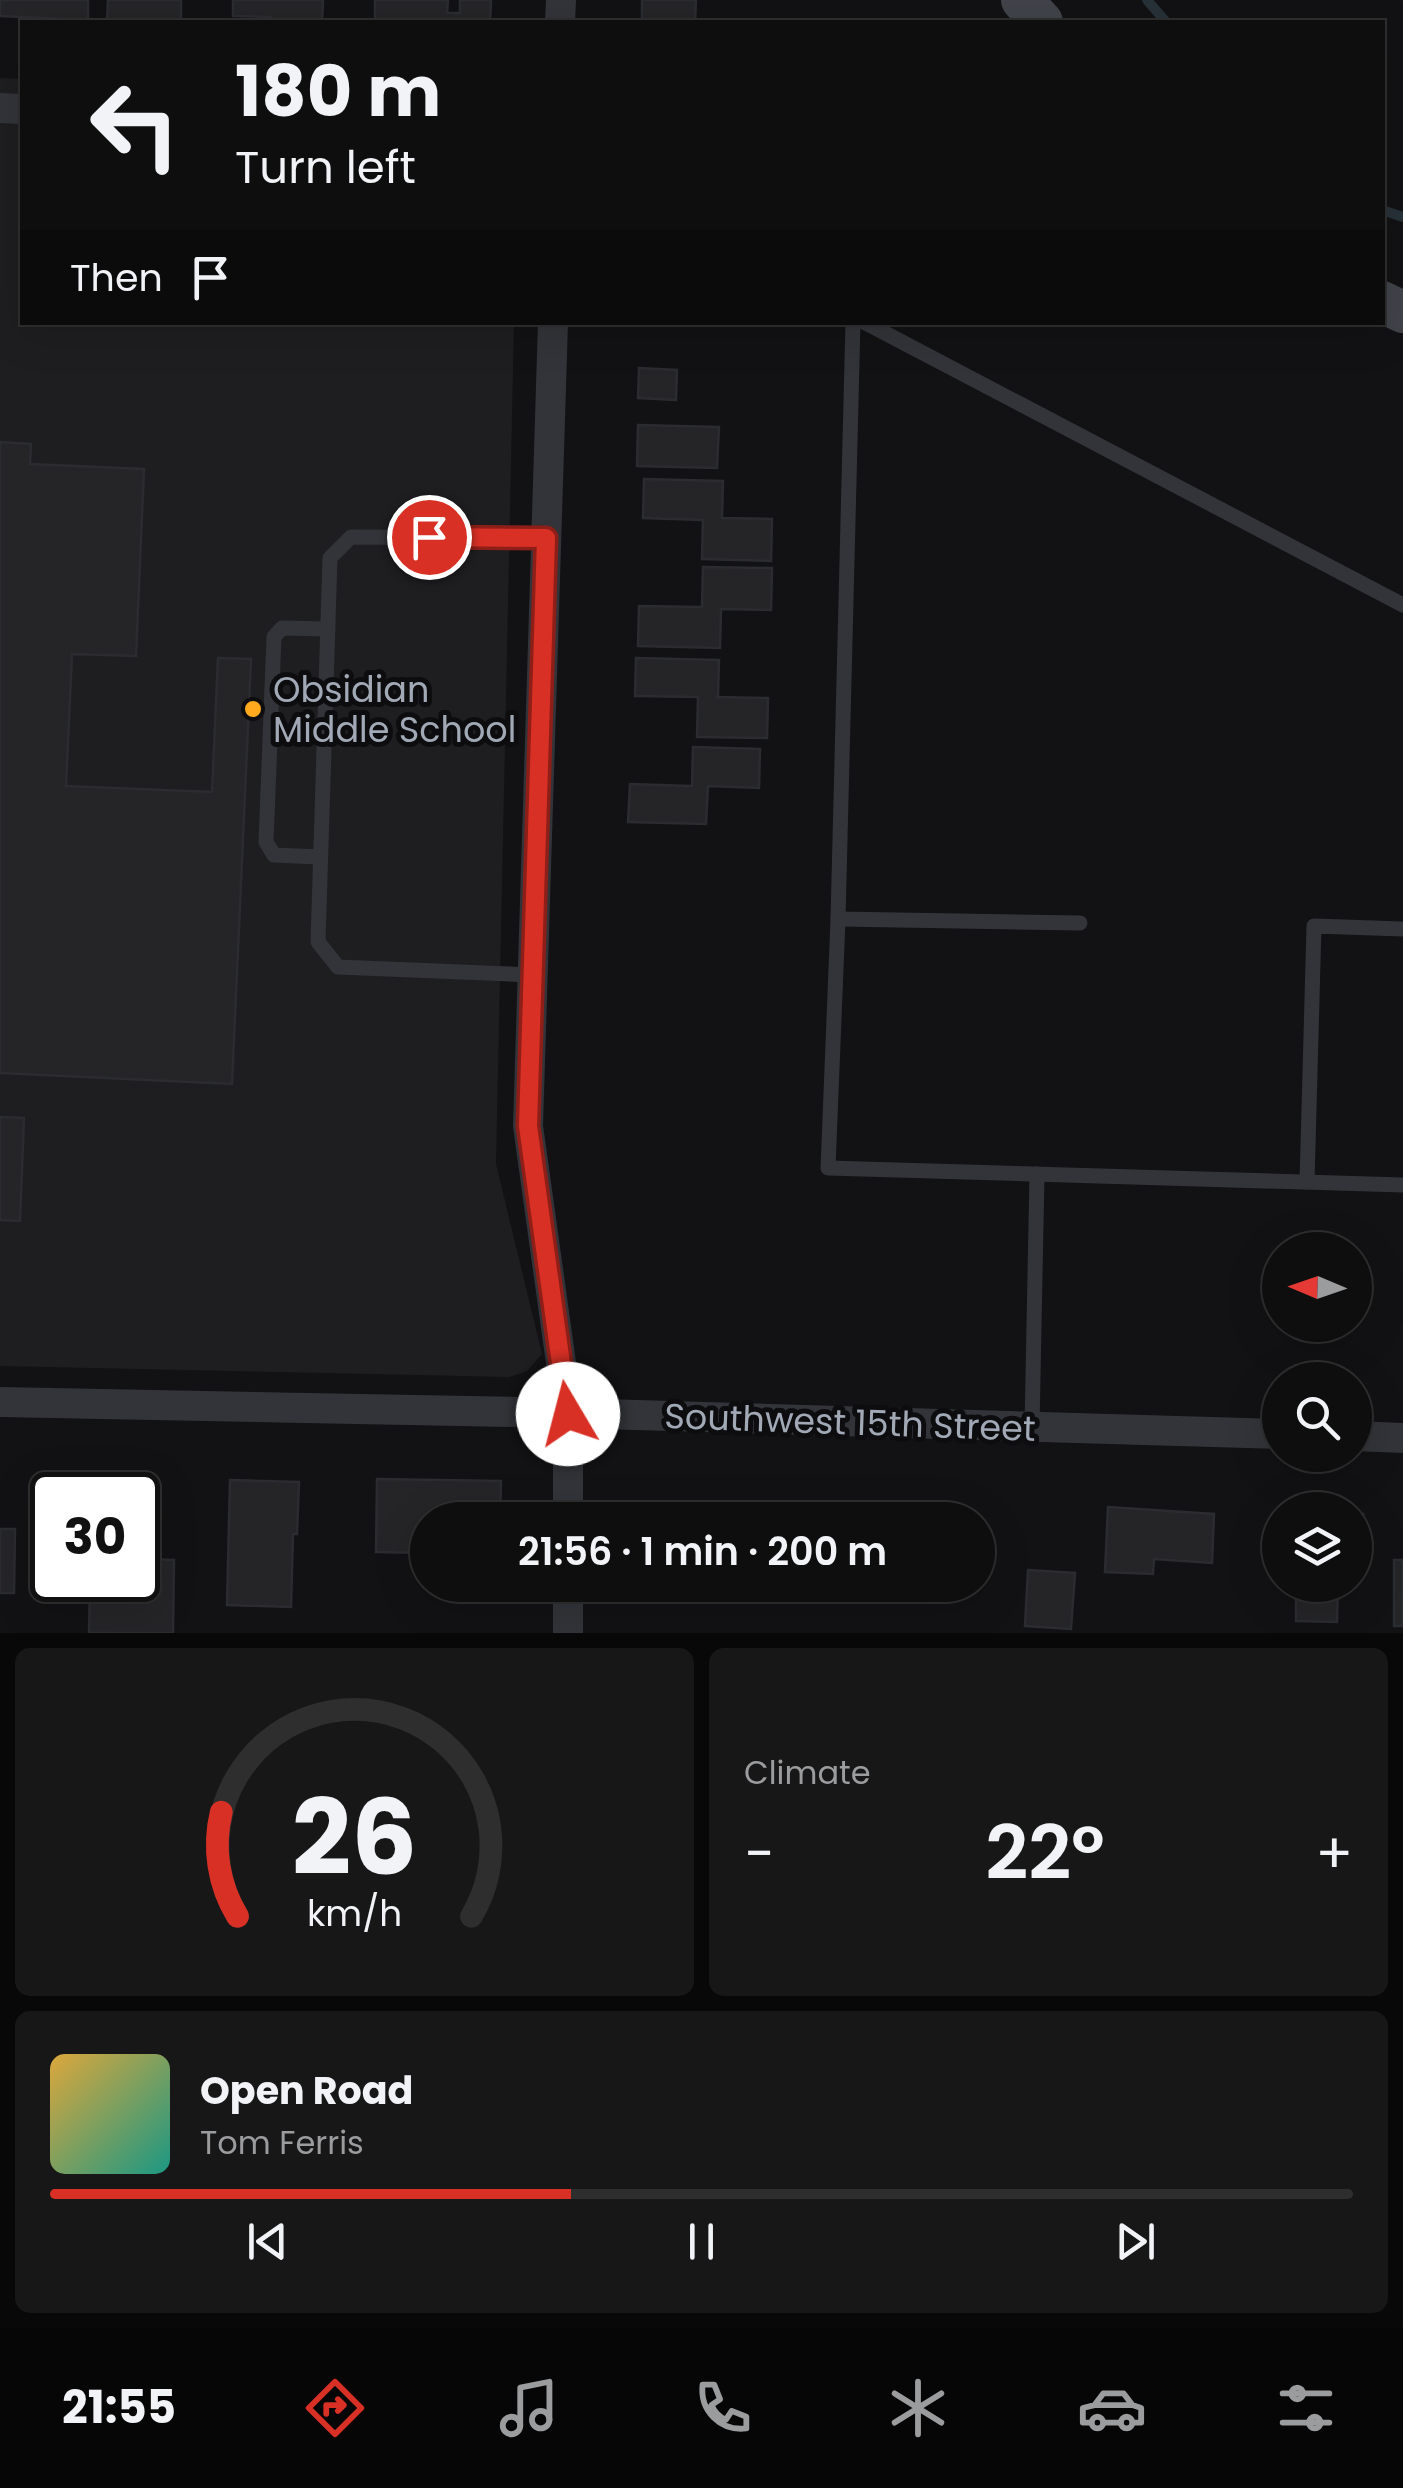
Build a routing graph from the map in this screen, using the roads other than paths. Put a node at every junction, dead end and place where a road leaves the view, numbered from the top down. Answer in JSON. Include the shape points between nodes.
{"nodes":[{"id":1,"x":1022,"y":0,"type":"edge"},
{"id":2,"x":1040,"y":20,"type":"edge"},
{"id":3,"x":552,"y":325,"type":"edge"},
{"id":4,"x":852,"y":325,"type":"edge"},
{"id":5,"x":870,"y":325,"type":"edge"},
{"id":6,"x":546,"y":538,"type":"junction"},
{"id":7,"x":1403,"y":605,"type":"edge"},
{"id":8,"x":328,"y":629,"type":"junction"},
{"id":9,"x":320,"y":856,"type":"junction"},
{"id":10,"x":838,"y":919,"type":"junction"},
{"id":11,"x":1080,"y":923,"type":"dead end"},
{"id":12,"x":1403,"y":929,"type":"edge"},
{"id":13,"x":533,"y":975,"type":"junction"},
{"id":14,"x":1036,"y":1174,"type":"junction"},
{"id":15,"x":1307,"y":1182,"type":"junction"},
{"id":16,"x":1403,"y":1185,"type":"edge"},
{"id":17,"x":0,"y":1402,"type":"edge"},
{"id":18,"x":568,"y":1414,"type":"junction"},
{"id":19,"x":1032,"y":1427,"type":"junction"},
{"id":20,"x":1262,"y":1433,"type":"edge"},
{"id":21,"x":1372,"y":1437,"type":"edge"},
{"id":22,"x":1403,"y":1438,"type":"edge"},
{"id":23,"x":568,"y":1502,"type":"edge"},
{"id":24,"x":568,"y":1602,"type":"edge"},
{"id":25,"x":568,"y":1633,"type":"edge"}],
"edges":[{"from":1,"to":2,"type":"main road"},
{"from":3,"to":6,"type":"street"},
{"from":4,"to":10,"type":"lane"},
{"from":5,"to":7,"type":"lane"},
{"from":6,"to":8,"type":"lane","via":[[351,537],[330,558]]},
{"from":6,"to":13,"type":"street"},
{"from":8,"to":9,"type":"lane"},
{"from":8,"to":9,"type":"lane","via":[[282,628],[274,637],[266,842],[274,855]]},
{"from":9,"to":13,"type":"lane","via":[[318,942],[338,967]]},
{"from":10,"to":11,"type":"lane"},
{"from":10,"to":14,"type":"lane","via":[[828,1168]]},
{"from":12,"to":15,"type":"lane","via":[[1314,926]]},
{"from":13,"to":18,"type":"street","via":[[528,1126]]},
{"from":14,"to":15,"type":"lane"},
{"from":14,"to":19,"type":"lane"},
{"from":15,"to":16,"type":"lane"},
{"from":17,"to":18,"type":"street","name":"Southwest 15th Street"},
{"from":18,"to":19,"type":"street","name":"Southwest 15th Street"},
{"from":18,"to":23,"type":"street"},
{"from":19,"to":20,"type":"street","name":"Southwest 15th Street"},
{"from":21,"to":22,"type":"street"},
{"from":24,"to":25,"type":"street"}]}
